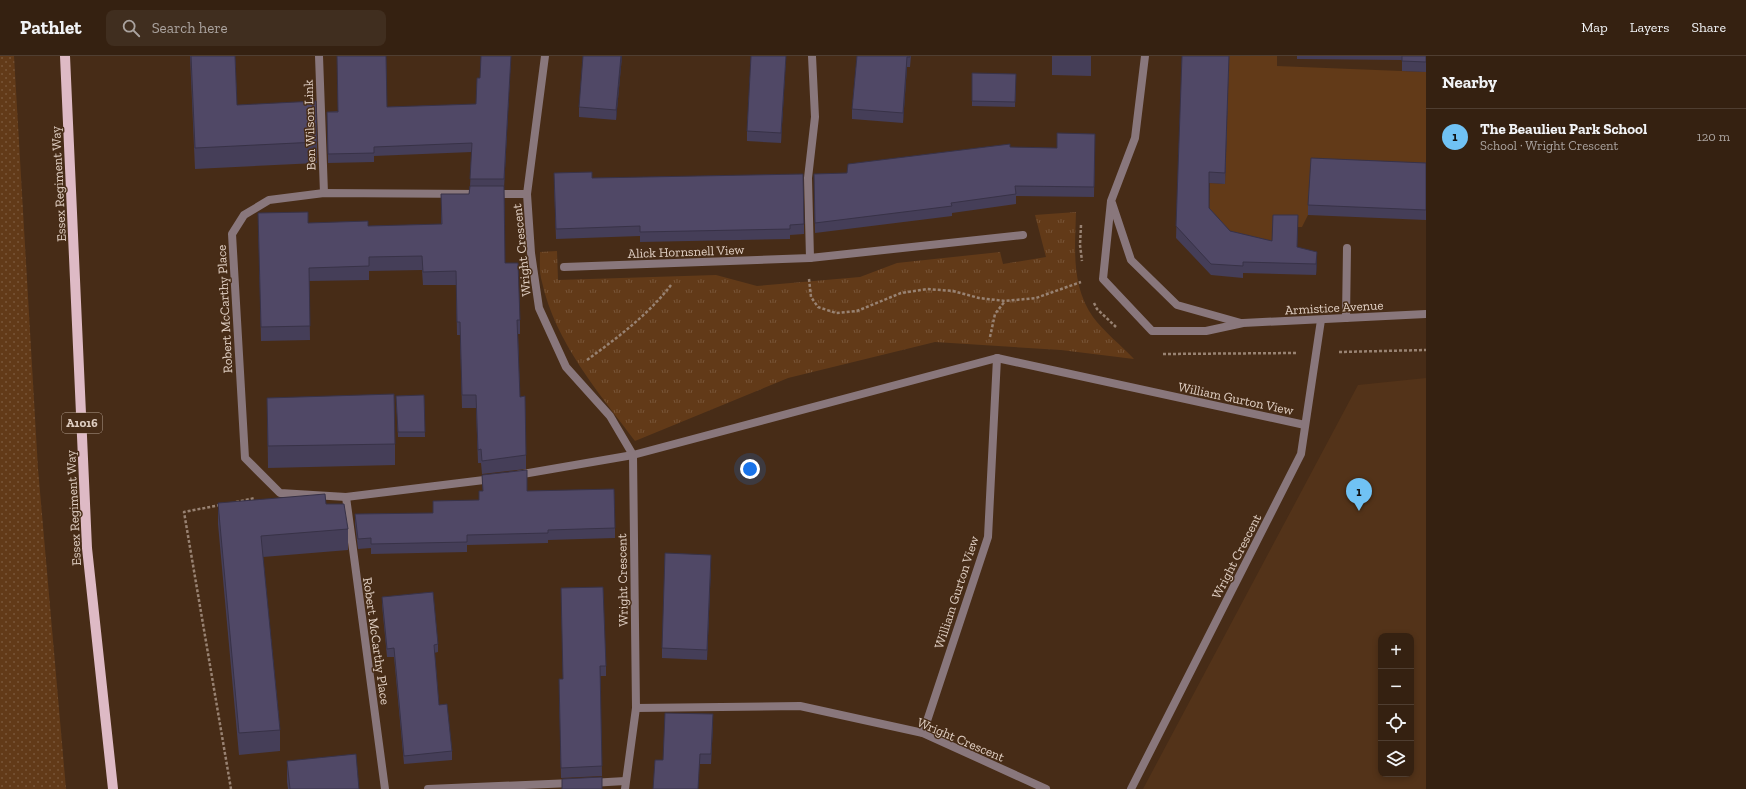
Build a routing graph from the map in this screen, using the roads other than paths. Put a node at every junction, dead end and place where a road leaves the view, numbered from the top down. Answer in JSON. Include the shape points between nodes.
{"nodes":[{"id":1,"x":65,"y":56,"type":"edge"},
{"id":2,"x":319,"y":56,"type":"edge"},
{"id":3,"x":545,"y":56,"type":"edge"},
{"id":4,"x":812,"y":56,"type":"edge"},
{"id":5,"x":1145,"y":56,"type":"edge"},
{"id":6,"x":324,"y":193,"type":"junction"},
{"id":7,"x":527,"y":194,"type":"junction"},
{"id":8,"x":1111,"y":201,"type":"junction"},
{"id":9,"x":1023,"y":235,"type":"dead end"},
{"id":10,"x":1347,"y":248,"type":"dead end"},
{"id":11,"x":810,"y":258,"type":"junction"},
{"id":12,"x":564,"y":267,"type":"dead end"},
{"id":13,"x":1426,"y":314,"type":"edge"},
{"id":14,"x":1346,"y":318,"type":"junction"},
{"id":15,"x":1321,"y":320,"type":"junction"},
{"id":16,"x":1243,"y":323,"type":"junction"},
{"id":17,"x":997,"y":358,"type":"junction"},
{"id":18,"x":1305,"y":425,"type":"junction"},
{"id":19,"x":633,"y":456,"type":"junction"},
{"id":20,"x":346,"y":497,"type":"junction"},
{"id":21,"x":636,"y":708,"type":"junction"},
{"id":22,"x":923,"y":733,"type":"junction"},
{"id":23,"x":625,"y":785,"type":"edge"},
{"id":24,"x":113,"y":789,"type":"edge"},
{"id":25,"x":385,"y":789,"type":"edge"},
{"id":26,"x":428,"y":789,"type":"edge"},
{"id":27,"x":1046,"y":789,"type":"edge"},
{"id":28,"x":1131,"y":789,"type":"edge"}],
"edges":[{"from":1,"to":24,"type":"main road","name":"Essex Regiment Way","number":"A1016","via":[[87,548]]},
{"from":2,"to":6,"type":"street","name":"Ben Wilson Link"},
{"from":3,"to":7,"type":"street","name":"Wright Crescent"},
{"from":4,"to":11,"type":"street","via":[[815,117],[808,178]]},
{"from":5,"to":8,"type":"street","name":"Armistice Avenue","via":[[1135,138]]},
{"from":6,"to":7,"type":"street","name":"Robert McCarthy Place"},
{"from":6,"to":20,"type":"street","name":"Robert McCarthy Place","via":[[269,200],[244,214],[232,234],[244,458],[280,493]]},
{"from":7,"to":19,"type":"street","name":"Wright Crescent","via":[[531,254],[540,308],[566,366],[610,416]]},
{"from":8,"to":16,"type":"street","name":"Armistice Avenue","via":[[1131,260],[1177,304]]},
{"from":8,"to":16,"type":"street","name":"Armistice Avenue","via":[[1103,279],[1152,331],[1206,331]]},
{"from":9,"to":11,"type":"street","name":"Alick Hornsnell View"},
{"from":10,"to":14,"type":"street"},
{"from":11,"to":12,"type":"street","name":"Alick Hornsnell View"},
{"from":13,"to":14,"type":"street","name":"Armistice Avenue"},
{"from":14,"to":15,"type":"street","name":"Armistice Avenue"},
{"from":15,"to":16,"type":"street","name":"Armistice Avenue"},
{"from":15,"to":18,"type":"street","name":"Wright Crescent"},
{"from":17,"to":18,"type":"street","name":"William Gurton View"},
{"from":17,"to":19,"type":"street","name":"William Gurton View"},
{"from":17,"to":22,"type":"street","name":"William Gurton View","via":[[988,537]]},
{"from":18,"to":28,"type":"street","name":"Wright Crescent","via":[[1301,454]]},
{"from":19,"to":20,"type":"street","via":[[545,472]]},
{"from":19,"to":21,"type":"street","name":"Wright Crescent"},
{"from":20,"to":25,"type":"street","name":"Robert McCarthy Place"},
{"from":21,"to":22,"type":"street","name":"Wright Crescent","via":[[800,706]]},
{"from":21,"to":23,"type":"street"},
{"from":22,"to":27,"type":"street","name":"Wright Crescent"},
{"from":23,"to":26,"type":"street","via":[[581,783]]}]}
